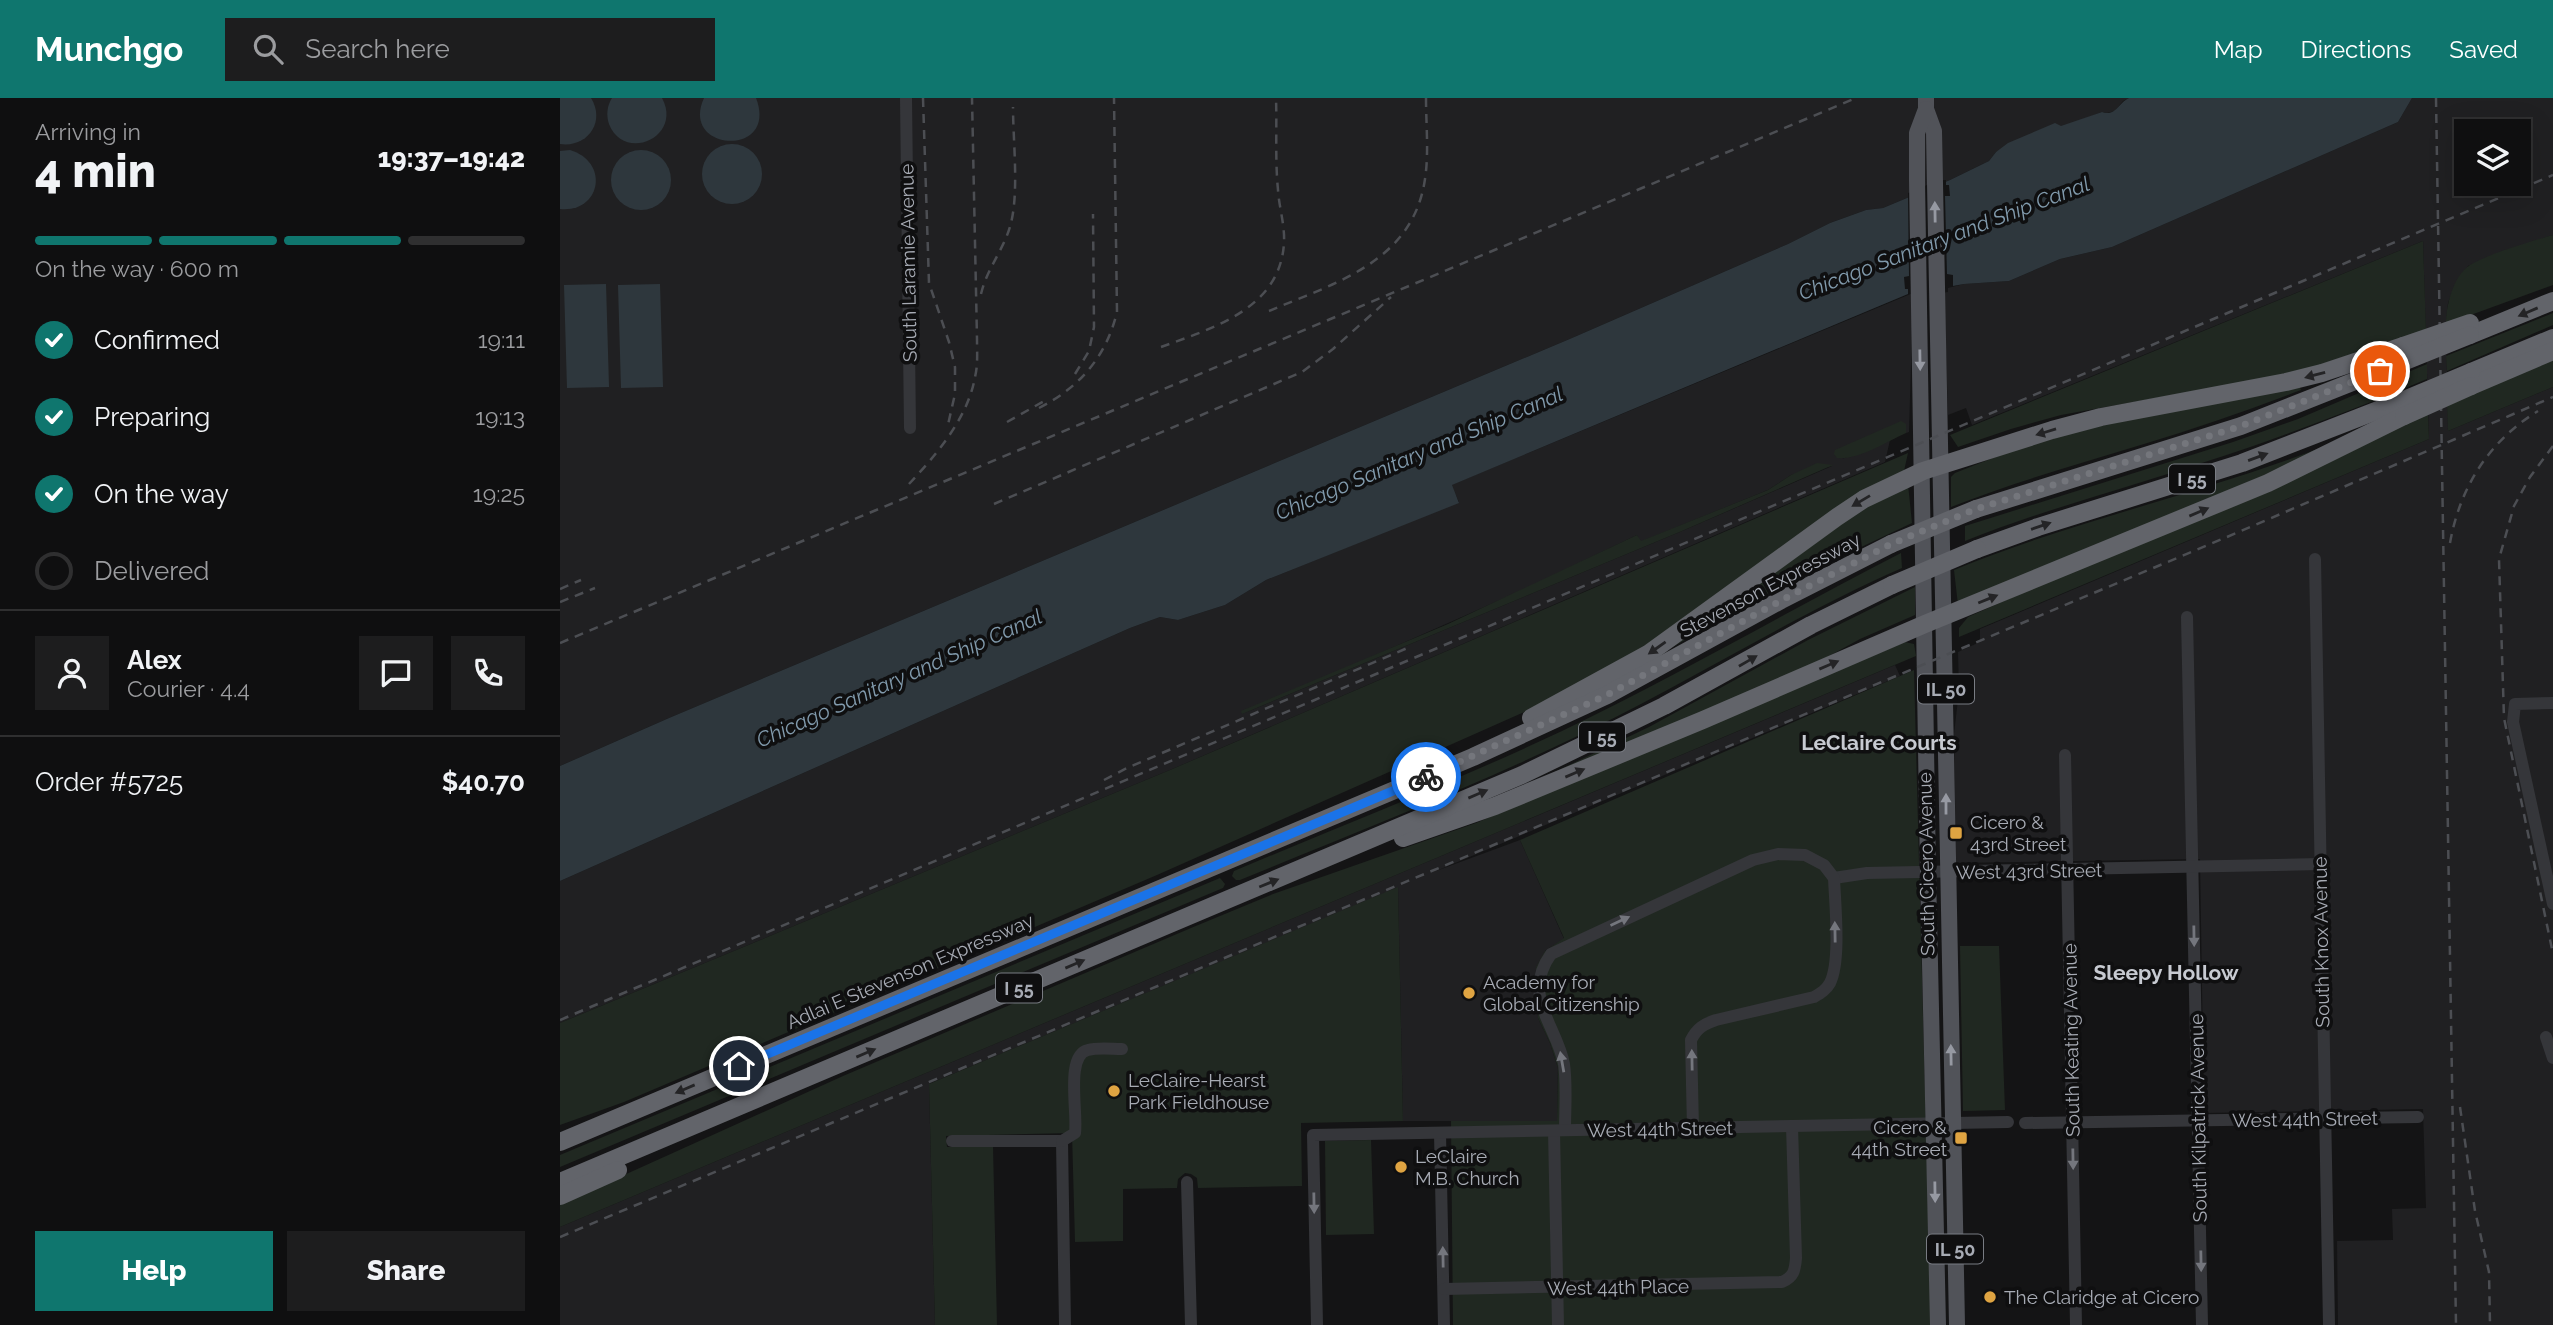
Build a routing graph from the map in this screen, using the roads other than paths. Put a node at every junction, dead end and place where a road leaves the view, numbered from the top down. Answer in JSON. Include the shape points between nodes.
{"nodes":[{"id":1,"x":906,"y":98,"type":"edge"},
{"id":2,"x":1926,"y":104,"type":"edge"},
{"id":3,"x":2553,"y":301,"type":"edge"},
{"id":4,"x":2553,"y":338,"type":"edge"},
{"id":5,"x":2553,"y":351,"type":"edge"},
{"id":6,"x":2403,"y":354,"type":"junction"},
{"id":7,"x":2471,"y":379,"type":"junction"},
{"id":8,"x":2404,"y":408,"type":"junction"},
{"id":9,"x":911,"y":428,"type":"dead end"},
{"id":10,"x":1942,"y":465,"type":"junction"},
{"id":11,"x":1923,"y":471,"type":"junction"},
{"id":12,"x":2315,"y":559,"type":"dead end"},
{"id":13,"x":1945,"y":616,"type":"junction"},
{"id":14,"x":2187,"y":617,"type":"dead end"},
{"id":15,"x":1925,"y":624,"type":"junction"},
{"id":16,"x":2553,"y":703,"type":"edge"},
{"id":17,"x":2066,"y":755,"type":"dead end"},
{"id":18,"x":1279,"y":840,"type":"junction"},
{"id":19,"x":1223,"y":864,"type":"joint"},
{"id":20,"x":2320,"y":864,"type":"junction"},
{"id":21,"x":2193,"y":867,"type":"junction"},
{"id":22,"x":1303,"y":869,"type":"junction"},
{"id":23,"x":2068,"y":870,"type":"junction"},
{"id":24,"x":1947,"y":872,"type":"junction"},
{"id":25,"x":1928,"y":873,"type":"junction"},
{"id":26,"x":1834,"y":878,"type":"junction"},
{"id":27,"x":2553,"y":904,"type":"edge"},
{"id":28,"x":2546,"y":1037,"type":"dead end"},
{"id":29,"x":1122,"y":1049,"type":"dead end"},
{"id":30,"x":2553,"y":1058,"type":"edge"},
{"id":31,"x":803,"y":1080,"type":"junction"},
{"id":32,"x":2417,"y":1117,"type":"dead end"},
{"id":33,"x":2323,"y":1118,"type":"junction"},
{"id":34,"x":614,"y":1119,"type":"junction"},
{"id":35,"x":2198,"y":1120,"type":"junction"},
{"id":36,"x":2008,"y":1122,"type":"dead end"},
{"id":37,"x":2073,"y":1122,"type":"junction"},
{"id":38,"x":1952,"y":1123,"type":"junction"},
{"id":39,"x":2025,"y":1123,"type":"dead end"},
{"id":40,"x":1934,"y":1124,"type":"junction"},
{"id":41,"x":1792,"y":1126,"type":"junction"},
{"id":42,"x":1693,"y":1128,"type":"junction"},
{"id":43,"x":1560,"y":1131,"type":"junction"},
{"id":44,"x":1440,"y":1133,"type":"junction"},
{"id":45,"x":560,"y":1134,"type":"edge"},
{"id":46,"x":953,"y":1141,"type":"dead end"},
{"id":47,"x":1062,"y":1141,"type":"junction"},
{"id":48,"x":560,"y":1142,"type":"edge"},
{"id":49,"x":560,"y":1182,"type":"edge"},
{"id":50,"x":1187,"y":1186,"type":"dead end"},
{"id":51,"x":560,"y":1196,"type":"edge"},
{"id":52,"x":1558,"y":1288,"type":"junction"},
{"id":53,"x":1444,"y":1289,"type":"junction"},
{"id":54,"x":1065,"y":1325,"type":"edge"},
{"id":55,"x":1191,"y":1325,"type":"edge"},
{"id":56,"x":1317,"y":1325,"type":"edge"},
{"id":57,"x":1444,"y":1325,"type":"edge"},
{"id":58,"x":1558,"y":1325,"type":"edge"},
{"id":59,"x":1938,"y":1325,"type":"edge"},
{"id":60,"x":1957,"y":1325,"type":"edge"},
{"id":61,"x":2076,"y":1325,"type":"edge"},
{"id":62,"x":2202,"y":1325,"type":"edge"},
{"id":63,"x":2329,"y":1325,"type":"edge"}],
"edges":[{"from":1,"to":9,"type":"street","name":"South Laramie Avenue"},
{"from":10,"to":2,"type":"main road","name":"South Cicero Avenue","number":"IL 50","one_way":true,"via":[[1934,131]]},
{"from":2,"to":11,"type":"main road","name":"South Cicero Avenue","number":"IL 50","one_way":true,"via":[[1917,133]]},
{"from":3,"to":6,"type":"highway","name":"Stevenson Expressway","number":"I 55","one_way":true,"bridge":true},
{"from":4,"to":7,"type":"highway","number":"I 55"},
{"from":5,"to":7,"type":"highway"},
{"from":6,"to":10,"type":"highway","one_way":true,"via":[[2286,382],[2101,417]]},
{"from":6,"to":18,"type":"highway","name":"Stevenson Expressway","number":"I 55","bridge":true,"via":[[2241,426],[1976,509],[1891,544],[1607,695]]},
{"from":7,"to":8,"type":"highway","number":"I 55","bridge":true},
{"from":13,"to":8,"type":"highway","one_way":true,"via":[[2269,483]]},
{"from":22,"to":8,"type":"highway","number":"I 55","one_way":true,"bridge":true,"via":[[1582,747],[1849,605],[1977,549]]},
{"from":10,"to":11,"type":"highway"},
{"from":10,"to":13,"type":"main road","name":"South Cicero Avenue","number":"IL 50"},
{"from":11,"to":15,"type":"main road","name":"South Cicero Avenue","number":"IL 50"},
{"from":11,"to":18,"type":"highway","one_way":true,"via":[[1846,510],[1619,672],[1534,717],[1343,802]]},
{"from":12,"to":20,"type":"street","name":"South Knox Avenue"},
{"from":13,"to":15,"type":"highway"},
{"from":24,"to":13,"type":"main road","name":"South Cicero Avenue","number":"IL 50","one_way":true},
{"from":14,"to":21,"type":"street","name":"South Kilpatrick Avenue"},
{"from":22,"to":15,"type":"highway","one_way":true,"via":[[1495,806]]},
{"from":15,"to":25,"type":"main road","name":"South Cicero Avenue","number":"IL 50"},
{"from":16,"to":27,"type":"street","via":[[2515,704],[2512,722]]},
{"from":17,"to":23,"type":"street","name":"South Keating Avenue"},
{"from":18,"to":19,"type":"highway","name":"Stevenson Expressway","number":"I 55"},
{"from":19,"to":34,"type":"highway","name":"Adlai E Stevenson Expressway","number":"I 55","one_way":true},
{"from":20,"to":21,"type":"street","name":"West 43rd Street"},
{"from":20,"to":33,"type":"street","name":"South Knox Avenue"},
{"from":21,"to":23,"type":"street","name":"West 43rd Street"},
{"from":21,"to":35,"type":"street","name":"South Kilpatrick Avenue","one_way":true},
{"from":31,"to":22,"type":"highway","number":"I 55","one_way":true},
{"from":23,"to":24,"type":"street","name":"West 43rd Street"},
{"from":23,"to":37,"type":"street","name":"South Keating Avenue"},
{"from":24,"to":25,"type":"street","name":"West 43rd Street"},
{"from":38,"to":24,"type":"main road","name":"South Cicero Avenue","number":"IL 50","one_way":true},
{"from":25,"to":26,"type":"street","name":"West 43rd Street"},
{"from":25,"to":40,"type":"main road","name":"South Cicero Avenue","number":"IL 50"},
{"from":42,"to":26,"type":"street","one_way":true,"via":[[1691,1040],[1695,1031],[1716,1020],[1814,997],[1831,981],[1836,961]]},
{"from":43,"to":26,"type":"street","one_way":true,"via":[[1563,1060],[1543,1011],[1541,990],[1546,962],[1558,949],[1765,856],[1805,855],[1824,865]]},
{"from":28,"to":30,"type":"street"},
{"from":29,"to":47,"type":"street","via":[[1086,1050],[1076,1058],[1075,1133]]},
{"from":31,"to":49,"type":"highway","number":"I 55"},
{"from":31,"to":51,"type":"highway","via":[[724,1123]]},
{"from":32,"to":33,"type":"street","name":"West 44th Street"},
{"from":33,"to":35,"type":"street","name":"West 44th Street"},
{"from":33,"to":63,"type":"street","name":"South Knox Avenue"},
{"from":34,"to":45,"type":"highway"},
{"from":34,"to":48,"type":"highway","number":"I 55"},
{"from":35,"to":37,"type":"street","name":"West 44th Street"},
{"from":35,"to":62,"type":"street","name":"South Kilpatrick Avenue","one_way":true},
{"from":36,"to":38,"type":"street","name":"West 44th Street"},
{"from":37,"to":39,"type":"street","name":"West 44th Street"},
{"from":37,"to":61,"type":"street","name":"South Keating Avenue","one_way":true},
{"from":38,"to":40,"type":"street","name":"West 44th Street"},
{"from":38,"to":60,"type":"main road","name":"South Cicero Avenue","number":"IL 50"},
{"from":40,"to":41,"type":"street","name":"West 44th Street"},
{"from":40,"to":59,"type":"main road","name":"South Cicero Avenue","number":"IL 50","one_way":true},
{"from":41,"to":42,"type":"street","name":"West 44th Street"},
{"from":41,"to":52,"type":"street","name":"West 44th Place","via":[[1796,1258],[1791,1278],[1773,1284]]},
{"from":42,"to":43,"type":"street","name":"West 44th Street"},
{"from":43,"to":44,"type":"street","name":"West 44th Street"},
{"from":43,"to":52,"type":"street"},
{"from":53,"to":44,"type":"street","one_way":true},
{"from":44,"to":56,"type":"street","name":"West 44th Street","one_way":true,"via":[[1313,1135]]},
{"from":46,"to":47,"type":"street"},
{"from":47,"to":54,"type":"street"},
{"from":50,"to":55,"type":"street"},
{"from":52,"to":53,"type":"street","name":"West 44th Place"},
{"from":52,"to":58,"type":"street"},
{"from":53,"to":57,"type":"street"}]}
